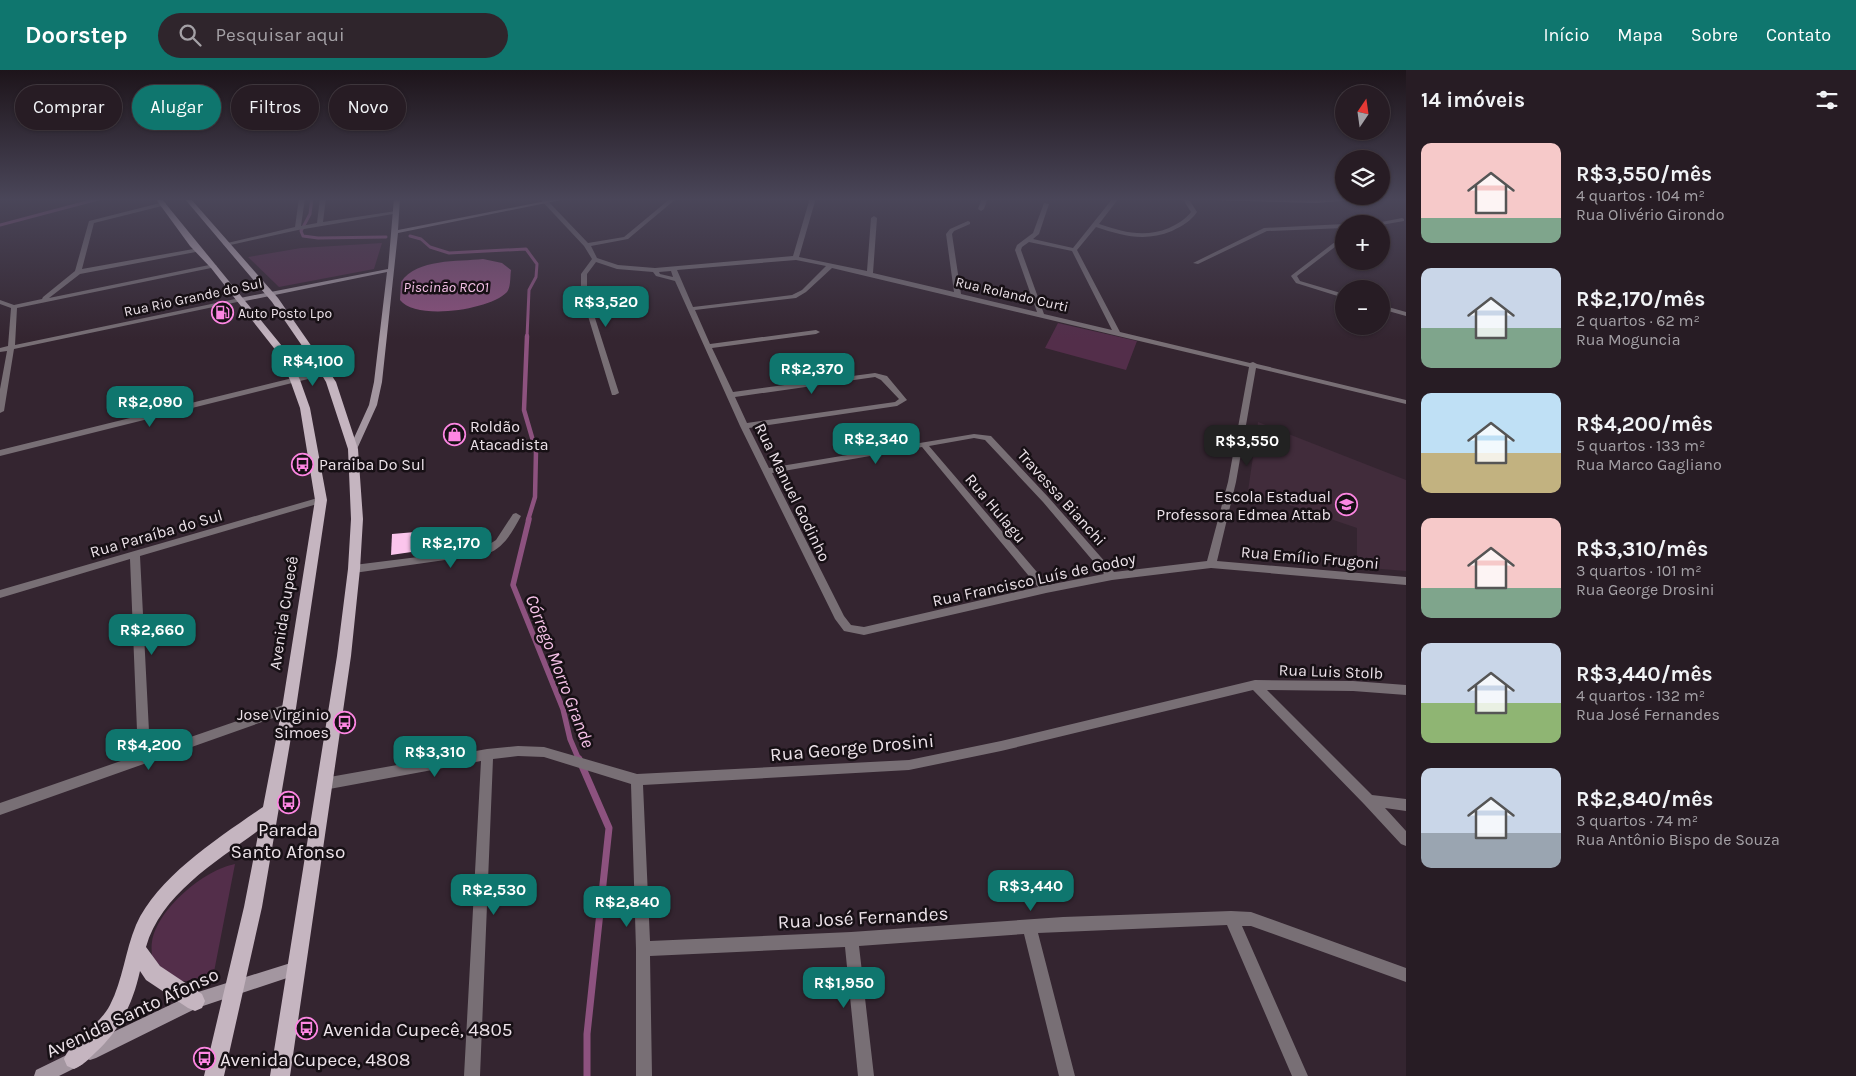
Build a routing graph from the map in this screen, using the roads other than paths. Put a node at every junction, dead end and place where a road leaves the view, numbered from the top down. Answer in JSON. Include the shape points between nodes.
{"nodes":[{"id":1,"x":85,"y":245,"type":"edge"},
{"id":2,"x":195,"y":245,"type":"edge"},
{"id":3,"x":227,"y":245,"type":"edge"},
{"id":4,"x":393,"y":245,"type":"edge"},
{"id":5,"x":587,"y":245,"type":"edge"},
{"id":6,"x":800,"y":245,"type":"edge"},
{"id":7,"x":872,"y":245,"type":"edge"},
{"id":8,"x":950,"y":245,"type":"edge"},
{"id":9,"x":1022,"y":245,"type":"edge"},
{"id":10,"x":1039,"y":245,"type":"edge"},
{"id":11,"x":1081,"y":245,"type":"edge"},
{"id":12,"x":1233,"y":245,"type":"edge"},
{"id":13,"x":1333,"y":245,"type":"edge"},
{"id":14,"x":199,"y":250,"type":"junction"},
{"id":15,"x":1076,"y":252,"type":"junction"},
{"id":16,"x":796,"y":258,"type":"junction"},
{"id":17,"x":595,"y":259,"type":"junction"},
{"id":18,"x":1196,"y":263,"type":"dead end"},
{"id":19,"x":214,"y":266,"type":"junction"},
{"id":20,"x":830,"y":266,"type":"junction"},
{"id":21,"x":673,"y":269,"type":"junction"},
{"id":22,"x":390,"y":270,"type":"junction"},
{"id":23,"x":655,"y":270,"type":"junction"},
{"id":24,"x":78,"y":272,"type":"junction"},
{"id":25,"x":870,"y":274,"type":"junction"},
{"id":26,"x":678,"y":280,"type":"junction"},
{"id":27,"x":1335,"y":293,"type":"edge"},
{"id":28,"x":270,"y":294,"type":"junction"},
{"id":29,"x":958,"y":294,"type":"junction"},
{"id":30,"x":240,"y":300,"type":"junction"},
{"id":31,"x":41,"y":301,"type":"junction"},
{"id":32,"x":0,"y":302,"type":"edge"},
{"id":33,"x":14,"y":307,"type":"junction"},
{"id":34,"x":690,"y":308,"type":"junction"},
{"id":35,"x":1390,"y":310,"type":"edge"},
{"id":36,"x":1041,"y":314,"type":"junction"},
{"id":37,"x":1406,"y":314,"type":"edge"},
{"id":38,"x":816,"y":332,"type":"dead end"},
{"id":39,"x":1117,"y":332,"type":"junction"},
{"id":40,"x":708,"y":346,"type":"junction"},
{"id":41,"x":10,"y":348,"type":"junction"},
{"id":42,"x":0,"y":350,"type":"edge"},
{"id":43,"x":1253,"y":364,"type":"junction"},
{"id":44,"x":325,"y":372,"type":"junction"},
{"id":45,"x":295,"y":380,"type":"junction"},
{"id":46,"x":615,"y":393,"type":"dead end"},
{"id":47,"x":730,"y":395,"type":"junction"},
{"id":48,"x":1406,"y":402,"type":"edge"},
{"id":49,"x":0,"y":411,"type":"edge"},
{"id":50,"x":744,"y":426,"type":"junction"},
{"id":51,"x":924,"y":445,"type":"junction"},
{"id":52,"x":353,"y":449,"type":"junction"},
{"id":53,"x":0,"y":453,"type":"edge"},
{"id":54,"x":766,"y":471,"type":"junction"},
{"id":55,"x":321,"y":500,"type":"junction"},
{"id":56,"x":516,"y":516,"type":"dead end"},
{"id":57,"x":135,"y":555,"type":"junction"},
{"id":58,"x":1211,"y":564,"type":"junction"},
{"id":59,"x":354,"y":569,"type":"junction"},
{"id":60,"x":1112,"y":576,"type":"junction"},
{"id":61,"x":1406,"y":581,"type":"edge"},
{"id":62,"x":1046,"y":589,"type":"junction"},
{"id":63,"x":0,"y":594,"type":"edge"},
{"id":64,"x":864,"y":631,"type":"joint"},
{"id":65,"x":1255,"y":685,"type":"junction"},
{"id":66,"x":1406,"y":690,"type":"edge"},
{"id":67,"x":289,"y":708,"type":"junction"},
{"id":68,"x":487,"y":754,"type":"junction"},
{"id":69,"x":144,"y":758,"type":"junction"},
{"id":70,"x":637,"y":780,"type":"junction"},
{"id":71,"x":324,"y":784,"type":"junction"},
{"id":72,"x":1369,"y":800,"type":"junction"},
{"id":73,"x":1406,"y":805,"type":"edge"},
{"id":74,"x":0,"y":809,"type":"edge"},
{"id":75,"x":268,"y":813,"type":"junction"},
{"id":76,"x":1406,"y":840,"type":"edge"},
{"id":77,"x":1231,"y":918,"type":"junction"},
{"id":78,"x":1029,"y":927,"type":"junction"},
{"id":79,"x":852,"y":939,"type":"junction"},
{"id":80,"x":643,"y":949,"type":"junction"},
{"id":81,"x":138,"y":951,"type":"junction"},
{"id":82,"x":297,"y":968,"type":"junction"},
{"id":83,"x":1406,"y":975,"type":"edge"},
{"id":84,"x":234,"y":987,"type":"junction"},
{"id":85,"x":195,"y":1001,"type":"junction"},
{"id":86,"x":74,"y":1060,"type":"junction"},
{"id":87,"x":42,"y":1076,"type":"edge"},
{"id":88,"x":214,"y":1076,"type":"edge"},
{"id":89,"x":280,"y":1076,"type":"edge"},
{"id":90,"x":472,"y":1076,"type":"edge"},
{"id":91,"x":644,"y":1076,"type":"edge"},
{"id":92,"x":866,"y":1076,"type":"edge"},
{"id":93,"x":1067,"y":1076,"type":"edge"},
{"id":94,"x":1300,"y":1076,"type":"edge"}],
"edges":[{"from":1,"to":24,"type":"street"},
{"from":2,"to":14,"type":"main road","name":"Avenida Cupecê"},
{"from":3,"to":28,"type":"main road"},
{"from":4,"to":22,"type":"street"},
{"from":5,"to":17,"type":"street"},
{"from":6,"to":16,"type":"street"},
{"from":7,"to":25,"type":"street"},
{"from":8,"to":29,"type":"street"},
{"from":9,"to":36,"type":"street","via":[[1018,250]]},
{"from":10,"to":15,"type":"street"},
{"from":11,"to":15,"type":"street"},
{"from":12,"to":18,"type":"street"},
{"from":13,"to":27,"type":"street","via":[[1294,278]]},
{"from":14,"to":19,"type":"main road","name":"Avenida Cupecê"},
{"from":14,"to":24,"type":"street"},
{"from":15,"to":39,"type":"street"},
{"from":16,"to":20,"type":"street","name":"Rua Rolando Curti"},
{"from":16,"to":21,"type":"street","name":"Rua Rolando Curti"},
{"from":17,"to":23,"type":"street","name":"Rua Rolando Curti","via":[[617,267]]},
{"from":17,"to":46,"type":"street","via":[[584,274],[584,294]]},
{"from":19,"to":30,"type":"main road","name":"Avenida Cupecê"},
{"from":19,"to":31,"type":"street"},
{"from":20,"to":25,"type":"street","name":"Rua Rolando Curti"},
{"from":20,"to":34,"type":"street","via":[[794,297]]},
{"from":21,"to":23,"type":"street","name":"Rua Rolando Curti"},
{"from":21,"to":26,"type":"street","name":"Rua Manuel Godinho"},
{"from":22,"to":28,"type":"street","name":"Rua Rio Grande do Sul"},
{"from":22,"to":52,"type":"street","via":[[378,382],[373,405]]},
{"from":23,"to":26,"type":"street","via":[[658,275]]},
{"from":24,"to":31,"type":"street"},
{"from":25,"to":29,"type":"street","name":"Rua Rolando Curti"},
{"from":26,"to":34,"type":"street","name":"Rua Manuel Godinho"},
{"from":28,"to":30,"type":"street","name":"Rua Rio Grande do Sul"},
{"from":28,"to":44,"type":"main road"},
{"from":29,"to":36,"type":"street","name":"Rua Rolando Curti"},
{"from":30,"to":41,"type":"street","name":"Rua Rio Grande do Sul"},
{"from":30,"to":45,"type":"main road","name":"Avenida Cupecê","via":[[281,351]]},
{"from":31,"to":33,"type":"street"},
{"from":32,"to":33,"type":"street"},
{"from":33,"to":41,"type":"street"},
{"from":34,"to":40,"type":"street","name":"Rua Manuel Godinho"},
{"from":35,"to":37,"type":"street"},
{"from":36,"to":39,"type":"street","name":"Rua Rolando Curti"},
{"from":38,"to":40,"type":"street"},
{"from":39,"to":43,"type":"street","name":"Rua Rolando Curti"},
{"from":40,"to":47,"type":"street","name":"Rua Manuel Godinho"},
{"from":41,"to":42,"type":"street","name":"Rua Rio Grande do Sul"},
{"from":41,"to":49,"type":"street"},
{"from":43,"to":48,"type":"street","name":"Rua Rolando Curti"},
{"from":43,"to":58,"type":"street","via":[[1232,482]]},
{"from":44,"to":45,"type":"street"},
{"from":44,"to":52,"type":"main road"},
{"from":45,"to":53,"type":"street"},
{"from":45,"to":55,"type":"main road","name":"Avenida Cupecê","via":[[305,408]]},
{"from":47,"to":50,"type":"street","name":"Rua Manuel Godinho"},
{"from":47,"to":50,"type":"street","via":[[875,375],[884,378],[902,400],[897,404]]},
{"from":50,"to":54,"type":"street","name":"Rua Manuel Godinho"},
{"from":51,"to":54,"type":"street"},
{"from":51,"to":60,"type":"street","name":"Travessa Bianchi","via":[[974,436],[988,438]]},
{"from":51,"to":62,"type":"street","name":"Rua Hulagu"},
{"from":52,"to":59,"type":"main road","via":[[357,519]]},
{"from":54,"to":64,"type":"street","name":"Rua Manuel Godinho","via":[[843,624],[856,631]]},
{"from":55,"to":57,"type":"street","name":"Rua Paraíba do Sul"},
{"from":55,"to":67,"type":"main road","name":"Avenida Cupecê"},
{"from":56,"to":59,"type":"street","via":[[502,541],[484,552]]},
{"from":57,"to":63,"type":"street","name":"Rua Paraíba do Sul"},
{"from":57,"to":69,"type":"street"},
{"from":58,"to":60,"type":"street","name":"Rua Francisco Luís de Godoy"},
{"from":58,"to":61,"type":"street","name":"Rua Emílio Frugoni"},
{"from":59,"to":71,"type":"main road"},
{"from":60,"to":62,"type":"street","name":"Rua Francisco Luís de Godoy"},
{"from":62,"to":64,"type":"street","name":"Rua Francisco Luís de Godoy"},
{"from":65,"to":66,"type":"street","name":"Rua Luis Stolb"},
{"from":65,"to":70,"type":"street","name":"Rua George Drosini","via":[[909,765]]},
{"from":65,"to":72,"type":"street"},
{"from":67,"to":69,"type":"street"},
{"from":67,"to":75,"type":"main road","name":"Avenida Cupecê"},
{"from":68,"to":70,"type":"street","name":"Rua George Drosini","via":[[544,752]]},
{"from":68,"to":71,"type":"street","name":"Rua George Drosini"},
{"from":68,"to":90,"type":"street"},
{"from":69,"to":74,"type":"street"},
{"from":70,"to":80,"type":"street"},
{"from":71,"to":82,"type":"main road"},
{"from":72,"to":73,"type":"street"},
{"from":72,"to":76,"type":"street"},
{"from":75,"to":81,"type":"main road","via":[[168,894],[145,925]]},
{"from":75,"to":84,"type":"main road","name":"Avenida Cupecê"},
{"from":77,"to":78,"type":"street","name":"Rua José Fernandes"},
{"from":77,"to":83,"type":"street","name":"Rua José Fernandes","via":[[1250,920]]},
{"from":77,"to":94,"type":"street"},
{"from":78,"to":79,"type":"street","name":"Rua José Fernandes"},
{"from":78,"to":93,"type":"street"},
{"from":79,"to":80,"type":"street","name":"Rua José Fernandes"},
{"from":79,"to":92,"type":"street"},
{"from":80,"to":91,"type":"street"},
{"from":81,"to":85,"type":"main road","via":[[153,973]]},
{"from":81,"to":86,"type":"main road","via":[[118,1011],[109,1026]]},
{"from":82,"to":84,"type":"street","name":"Avenida Santo Afonso"},
{"from":82,"to":89,"type":"main road"},
{"from":84,"to":85,"type":"street","name":"Avenida Santo Afonso"},
{"from":84,"to":88,"type":"main road","name":"Avenida Cupecê"},
{"from":85,"to":86,"type":"street","name":"Avenida Santo Afonso"},
{"from":86,"to":87,"type":"street","name":"Avenida Santo Afonso"}]}
